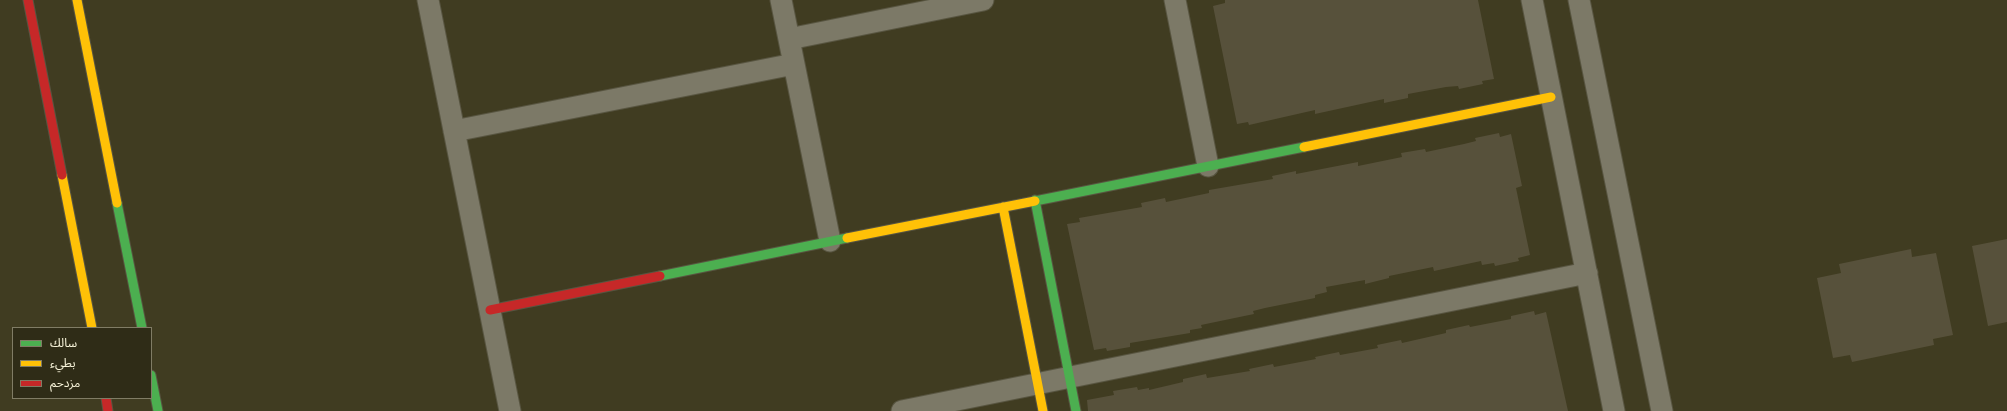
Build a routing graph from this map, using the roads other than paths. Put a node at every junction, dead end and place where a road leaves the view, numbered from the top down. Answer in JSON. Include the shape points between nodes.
{"nodes":[{"id":1,"x":28,"y":0,"type":"edge"},
{"id":2,"x":77,"y":0,"type":"edge"},
{"id":3,"x":428,"y":0,"type":"edge"},
{"id":4,"x":781,"y":0,"type":"edge"},
{"id":5,"x":983,"y":0,"type":"edge"},
{"id":6,"x":1175,"y":0,"type":"edge"},
{"id":7,"x":1532,"y":0,"type":"edge"},
{"id":8,"x":1579,"y":0,"type":"edge"},
{"id":9,"x":789,"y":39,"type":"junction"},
{"id":10,"x":794,"y":64,"type":"junction"},
{"id":11,"x":1551,"y":97,"type":"junction"},
{"id":12,"x":454,"y":131,"type":"junction"},
{"id":13,"x":1208,"y":166,"type":"junction"},
{"id":14,"x":1035,"y":200,"type":"junction"},
{"id":15,"x":1003,"y":207,"type":"junction"},
{"id":16,"x":830,"y":241,"type":"junction"},
{"id":17,"x":1587,"y":273,"type":"junction"},
{"id":18,"x":490,"y":310,"type":"junction"},
{"id":19,"x":92,"y":327,"type":"edge"},
{"id":20,"x":142,"y":327,"type":"edge"},
{"id":21,"x":1070,"y":378,"type":"junction"},
{"id":22,"x":152,"y":380,"type":"edge"},
{"id":23,"x":1038,"y":384,"type":"junction"},
{"id":24,"x":106,"y":399,"type":"edge"},
{"id":25,"x":108,"y":411,"type":"edge"},
{"id":26,"x":158,"y":411,"type":"edge"},
{"id":27,"x":510,"y":411,"type":"edge"},
{"id":28,"x":902,"y":411,"type":"edge"},
{"id":29,"x":1043,"y":411,"type":"edge"},
{"id":30,"x":1076,"y":411,"type":"edge"},
{"id":31,"x":1614,"y":411,"type":"edge"},
{"id":32,"x":1662,"y":411,"type":"edge"}],
"edges":[{"from":1,"to":19,"type":"street"},
{"from":2,"to":20,"type":"street"},
{"from":3,"to":12,"type":"street"},
{"from":4,"to":9,"type":"street"},
{"from":5,"to":9,"type":"street"},
{"from":6,"to":13,"type":"street"},
{"from":7,"to":11,"type":"street"},
{"from":8,"to":32,"type":"street"},
{"from":9,"to":10,"type":"street"},
{"from":10,"to":12,"type":"street"},
{"from":10,"to":16,"type":"street"},
{"from":11,"to":13,"type":"street"},
{"from":11,"to":17,"type":"street"},
{"from":12,"to":18,"type":"street"},
{"from":13,"to":14,"type":"street"},
{"from":14,"to":15,"type":"street"},
{"from":14,"to":21,"type":"street"},
{"from":15,"to":16,"type":"street"},
{"from":15,"to":23,"type":"street"},
{"from":16,"to":18,"type":"street"},
{"from":17,"to":21,"type":"street"},
{"from":17,"to":31,"type":"street"},
{"from":18,"to":27,"type":"street"},
{"from":21,"to":23,"type":"street"},
{"from":21,"to":30,"type":"street"},
{"from":22,"to":26,"type":"street"},
{"from":23,"to":28,"type":"street"},
{"from":23,"to":29,"type":"street"},
{"from":24,"to":25,"type":"street"}]}
